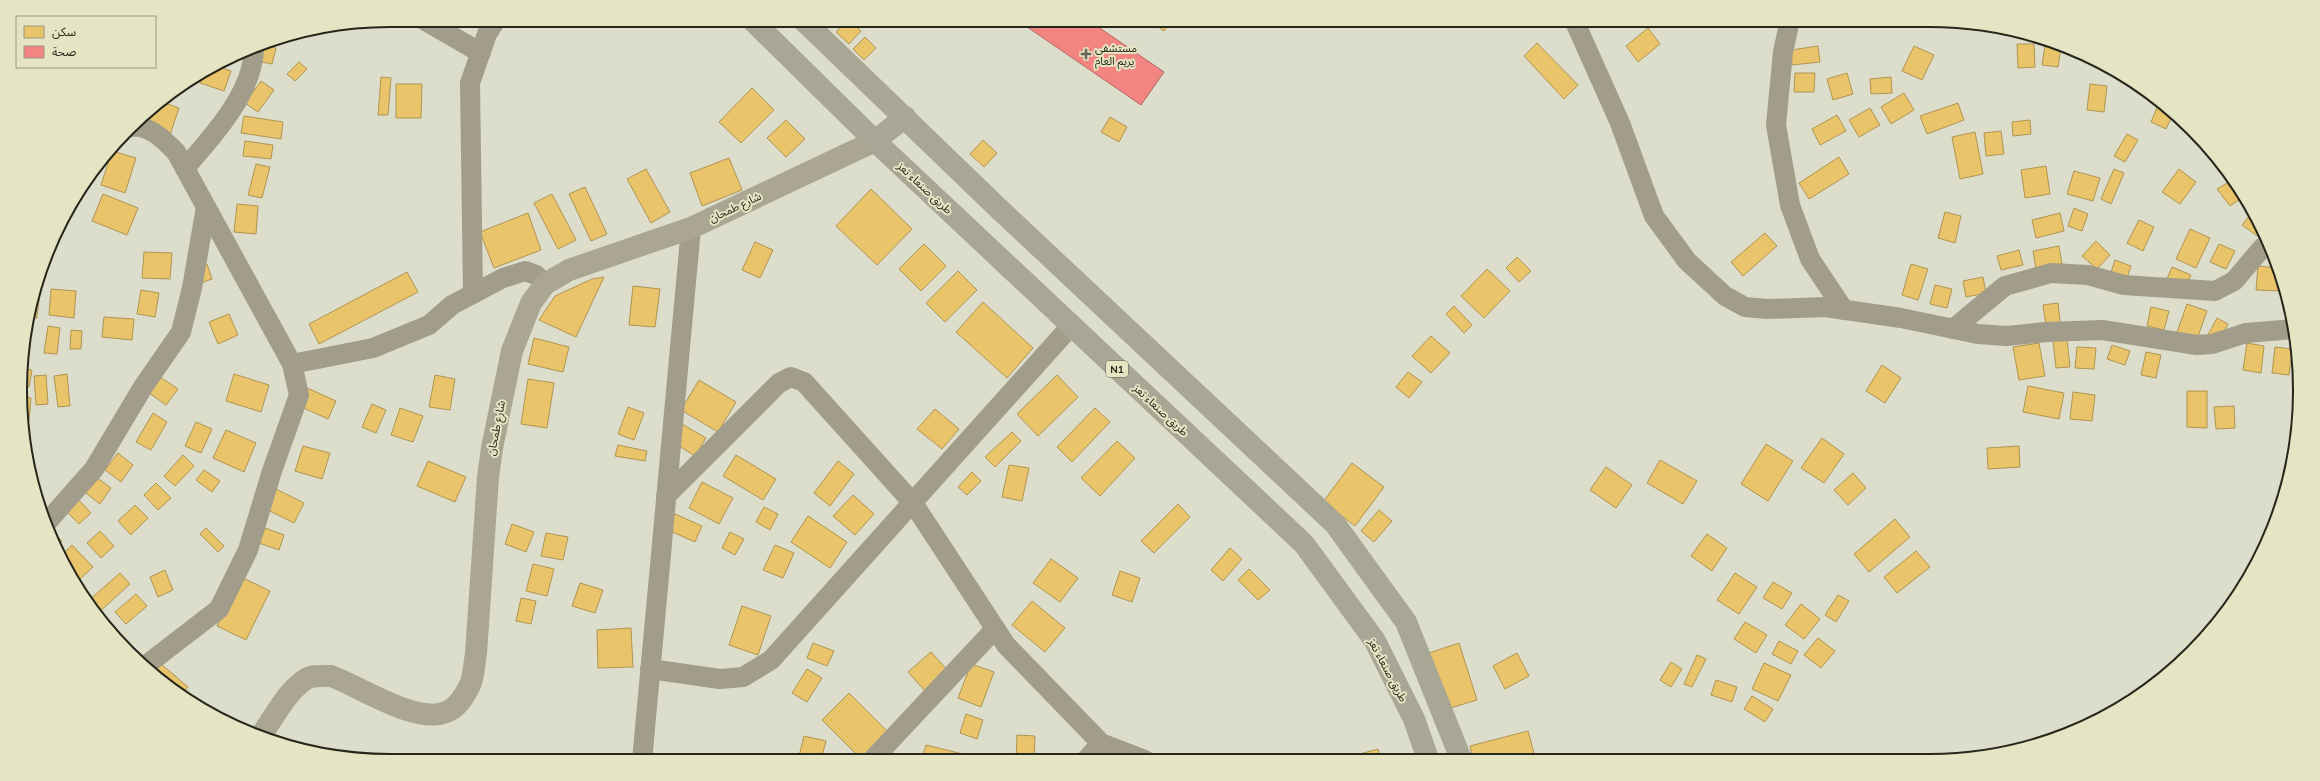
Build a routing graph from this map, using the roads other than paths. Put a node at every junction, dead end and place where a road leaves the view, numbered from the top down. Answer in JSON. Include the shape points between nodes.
{"nodes":[{"id":1,"x":436,"y":27,"type":"edge"},
{"id":2,"x":492,"y":27,"type":"edge"},
{"id":3,"x":759,"y":27,"type":"edge"},
{"id":4,"x":810,"y":27,"type":"edge"},
{"id":5,"x":1577,"y":27,"type":"edge"},
{"id":6,"x":1788,"y":27,"type":"edge"},
{"id":7,"x":481,"y":53,"type":"junction"},
{"id":8,"x":254,"y":54,"type":"edge"},
{"id":9,"x":905,"y":116,"type":"junction"},
{"id":10,"x":139,"y":127,"type":"edge"},
{"id":11,"x":875,"y":141,"type":"junction"},
{"id":12,"x":185,"y":168,"type":"junction"},
{"id":13,"x":206,"y":207,"type":"junction"},
{"id":14,"x":691,"y":228,"type":"junction"},
{"id":15,"x":2263,"y":246,"type":"edge"},
{"id":16,"x":545,"y":284,"type":"junction"},
{"id":17,"x":472,"y":294,"type":"junction"},
{"id":18,"x":1844,"y":310,"type":"junction"},
{"id":19,"x":1072,"y":326,"type":"junction"},
{"id":20,"x":1953,"y":329,"type":"junction"},
{"id":21,"x":2288,"y":330,"type":"edge"},
{"id":22,"x":292,"y":364,"type":"junction"},
{"id":23,"x":666,"y":496,"type":"junction"},
{"id":24,"x":913,"y":503,"type":"junction"},
{"id":25,"x":50,"y":518,"type":"edge"},
{"id":26,"x":995,"y":630,"type":"junction"},
{"id":27,"x":149,"y":663,"type":"edge"},
{"id":28,"x":650,"y":669,"type":"junction"},
{"id":29,"x":264,"y":731,"type":"edge"},
{"id":30,"x":1101,"y":743,"type":"junction"},
{"id":31,"x":643,"y":754,"type":"edge"},
{"id":32,"x":878,"y":754,"type":"edge"},
{"id":33,"x":1091,"y":754,"type":"edge"},
{"id":34,"x":1129,"y":754,"type":"edge"},
{"id":35,"x":1426,"y":754,"type":"edge"},
{"id":36,"x":1459,"y":754,"type":"edge"}],
"edges":[{"from":1,"to":7,"type":"street"},
{"from":2,"to":7,"type":"street"},
{"from":3,"to":11,"type":"highway","name":"طريق صنعاء تعز","number":"N1"},
{"from":4,"to":9,"type":"highway"},
{"from":5,"to":18,"type":"street","via":[[1620,123],[1654,216],[1688,261],[1725,296],[1745,307],[1825,307]]},
{"from":6,"to":18,"type":"street","via":[[1783,52],[1776,125],[1790,205],[1810,259]]},
{"from":7,"to":17,"type":"street","via":[[470,83]]},
{"from":8,"to":12,"type":"street","via":[[237,103],[214,135]]},
{"from":9,"to":11,"type":"highway"},
{"from":9,"to":36,"type":"highway","via":[[997,207],[1335,524],[1406,622]]},
{"from":10,"to":12,"type":"street","via":[[158,134],[176,152]]},
{"from":11,"to":14,"type":"street","name":"شارع طمحان"},
{"from":11,"to":19,"type":"highway","name":"طريق صنعاء تعز","number":"N1"},
{"from":12,"to":13,"type":"street"},
{"from":13,"to":22,"type":"street"},
{"from":13,"to":25,"type":"street","via":[[192,288],[181,332],[143,387],[94,469]]},
{"from":14,"to":16,"type":"street","name":"شارع طمحان","via":[[569,270]]},
{"from":14,"to":23,"type":"street"},
{"from":15,"to":20,"type":"street","via":[[2234,281],[2215,291],[2124,285],[2088,276],[2051,273],[2005,286]]},
{"from":16,"to":17,"type":"street","via":[[536,275],[526,271],[503,278]]},
{"from":16,"to":29,"type":"street","name":"شارع طمحان","via":[[531,303],[510,358],[488,477],[476,654],[470,683],[460,702],[446,713],[426,715],[399,707],[331,676],[318,676],[307,678],[292,692]]},
{"from":17,"to":22,"type":"street","via":[[452,305],[429,325],[374,348]]},
{"from":18,"to":20,"type":"street"},
{"from":19,"to":24,"type":"street"},
{"from":19,"to":35,"type":"highway","name":"طريق صنعاء تعز","number":"N1","via":[[1304,544],[1375,641],[1414,719]]},
{"from":20,"to":21,"type":"street","via":[[2006,336],[2102,330],[2197,345],[2212,344],[2246,333]]},
{"from":22,"to":27,"type":"street","via":[[299,395],[248,550],[219,609]]},
{"from":23,"to":24,"type":"street","via":[[779,383],[791,377],[804,382]]},
{"from":23,"to":28,"type":"street"},
{"from":24,"to":26,"type":"street"},
{"from":24,"to":28,"type":"street","via":[[771,660],[742,677],[720,679]]},
{"from":26,"to":30,"type":"street","via":[[1006,645]]},
{"from":26,"to":32,"type":"street"},
{"from":28,"to":31,"type":"street"},
{"from":30,"to":33,"type":"street"},
{"from":30,"to":34,"type":"street"}]}
